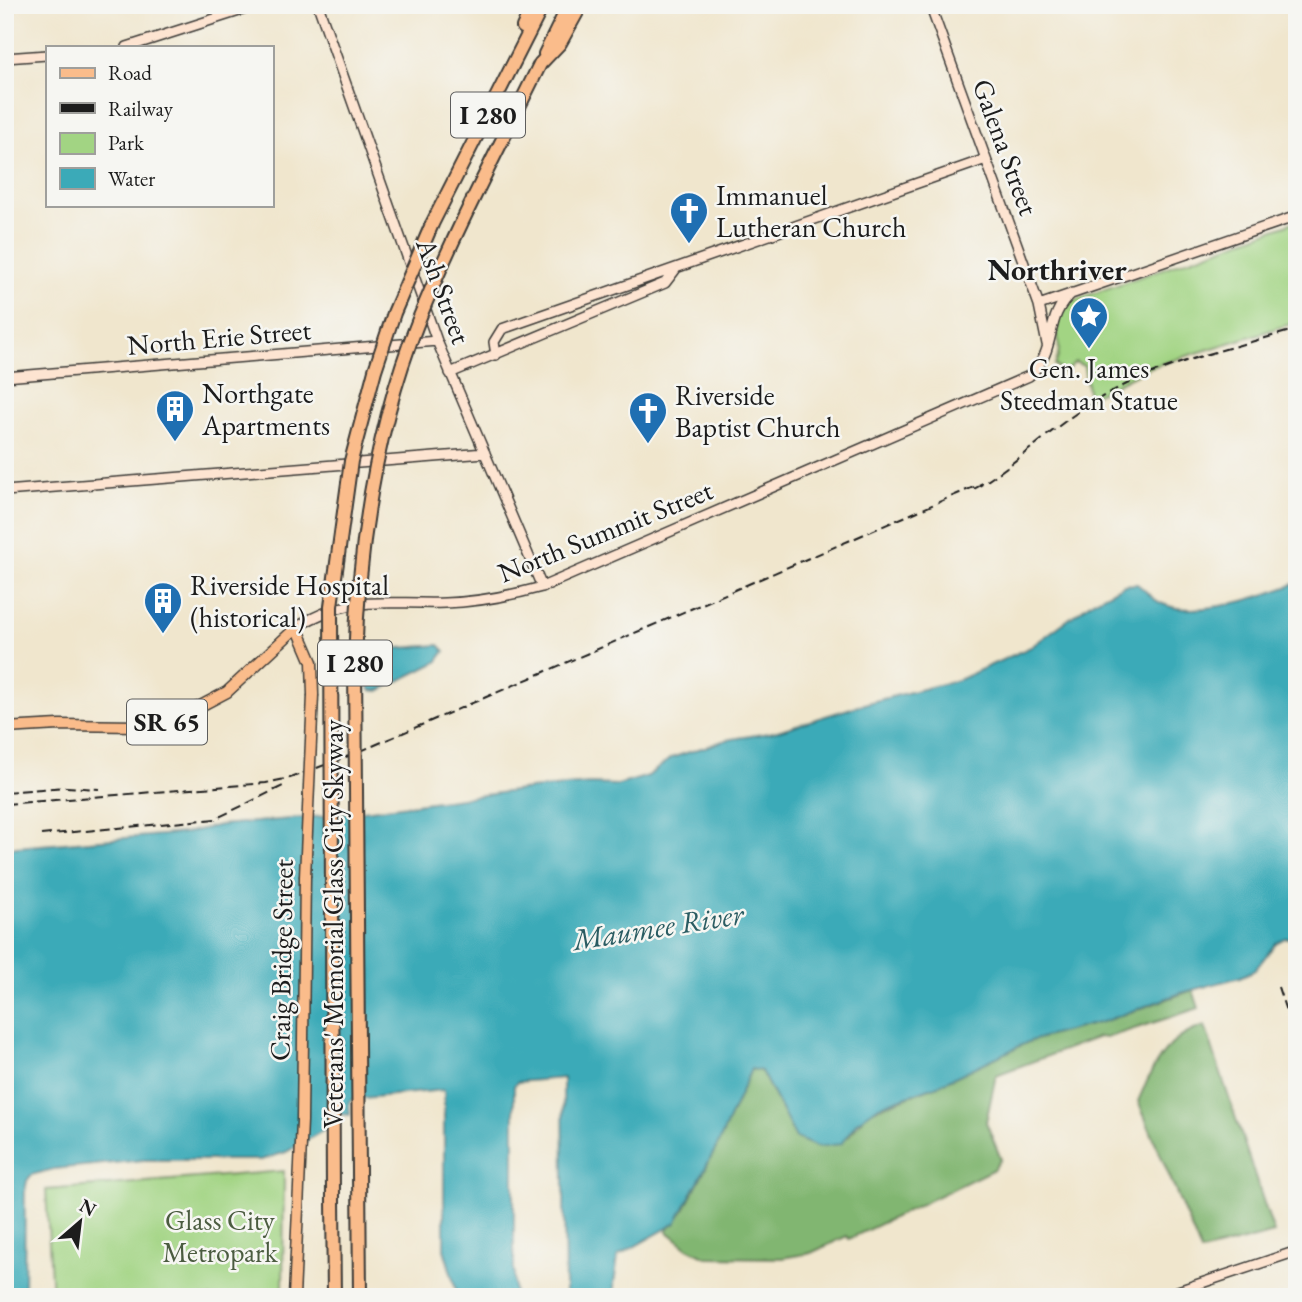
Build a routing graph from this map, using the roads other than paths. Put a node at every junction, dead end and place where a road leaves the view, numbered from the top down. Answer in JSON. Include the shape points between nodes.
{"nodes":[{"id":1,"x":258,"y":5,"type":"edge"},
{"id":2,"x":318,"y":5,"type":"edge"},
{"id":3,"x":533,"y":5,"type":"edge"},
{"id":4,"x":543,"y":5,"type":"edge"},
{"id":5,"x":569,"y":5,"type":"edge"},
{"id":6,"x":582,"y":5,"type":"edge"},
{"id":7,"x":930,"y":5,"type":"edge"},
{"id":8,"x":130,"y":46,"type":"edge"},
{"id":9,"x":46,"y":55,"type":"edge"},
{"id":10,"x":5,"y":58,"type":"edge"},
{"id":11,"x":540,"y":64,"type":"junction"},
{"id":12,"x":986,"y":159,"type":"junction"},
{"id":13,"x":1297,"y":216,"type":"edge"},
{"id":14,"x":432,"y":224,"type":"junction"},
{"id":15,"x":675,"y":270,"type":"junction"},
{"id":16,"x":1072,"y":293,"type":"junction"},
{"id":17,"x":1038,"y":305,"type":"junction"},
{"id":18,"x":437,"y":341,"type":"junction"},
{"id":19,"x":1047,"y":346,"type":"junction"},
{"id":20,"x":496,"y":355,"type":"junction"},
{"id":21,"x":450,"y":373,"type":"junction"},
{"id":22,"x":5,"y":377,"type":"edge"},
{"id":23,"x":485,"y":453,"type":"junction"},
{"id":24,"x":5,"y":491,"type":"edge"},
{"id":25,"x":542,"y":587,"type":"junction"},
{"id":26,"x":297,"y":627,"type":"junction"},
{"id":27,"x":5,"y":728,"type":"edge"},
{"id":28,"x":1297,"y":1251,"type":"edge"},
{"id":29,"x":294,"y":1297,"type":"edge"},
{"id":30,"x":334,"y":1297,"type":"edge"},
{"id":31,"x":360,"y":1297,"type":"edge"},
{"id":32,"x":1160,"y":1297,"type":"edge"}],
"edges":[{"from":1,"to":8,"type":"street"},
{"from":2,"to":18,"type":"street","name":"Ash Street"},
{"from":3,"to":14,"type":"highway"},
{"from":4,"to":14,"type":"highway","name":"Veterans' Memorial Glass City Skyway","number":"I 280"},
{"from":5,"to":11,"type":"highway","name":"Veterans' Memorial Glass City Skyway","number":"I 280"},
{"from":6,"to":11,"type":"highway","via":[[560,43]]},
{"from":7,"to":12,"type":"street","name":"Galena Street"},
{"from":9,"to":10,"type":"street"},
{"from":11,"to":31,"type":"highway","name":"Veterans' Memorial Glass City Skyway","number":"I 280","bridge":true,"via":[[418,320],[386,423],[368,503],[357,583],[355,664]]},
{"from":12,"to":15,"type":"street"},
{"from":12,"to":17,"type":"street","name":"Galena Street"},
{"from":13,"to":16,"type":"street"},
{"from":14,"to":30,"type":"highway","name":"Veterans' Memorial Glass City Skyway","number":"I 280","bridge":true,"via":[[375,370],[351,461],[331,606]]},
{"from":15,"to":20,"type":"street","via":[[665,283]]},
{"from":15,"to":20,"type":"street","via":[[502,330],[494,342]]},
{"from":16,"to":17,"type":"street"},
{"from":16,"to":19,"type":"street","name":"North Summit Street","via":[[1054,316],[1053,336]]},
{"from":17,"to":19,"type":"street","name":"Galena Street"},
{"from":18,"to":21,"type":"street","name":"Ash Street"},
{"from":18,"to":22,"type":"street","name":"North Erie Street"},
{"from":19,"to":25,"type":"street","name":"North Summit Street","via":[[1038,368],[1018,383]]},
{"from":20,"to":21,"type":"street"},
{"from":21,"to":23,"type":"street","name":"Ash Street"},
{"from":23,"to":24,"type":"street"},
{"from":23,"to":25,"type":"street","name":"Ash Street"},
{"from":25,"to":26,"type":"street","name":"North Summit Street","via":[[493,600],[346,604]]},
{"from":26,"to":27,"type":"main road","name":"North Summit Street","number":"SR 65","via":[[227,692],[172,720],[138,726]]},
{"from":26,"to":29,"type":"main road","name":"Craig Bridge Street","bridge":true,"via":[[312,662],[313,695]]},
{"from":28,"to":32,"type":"street"}]}
